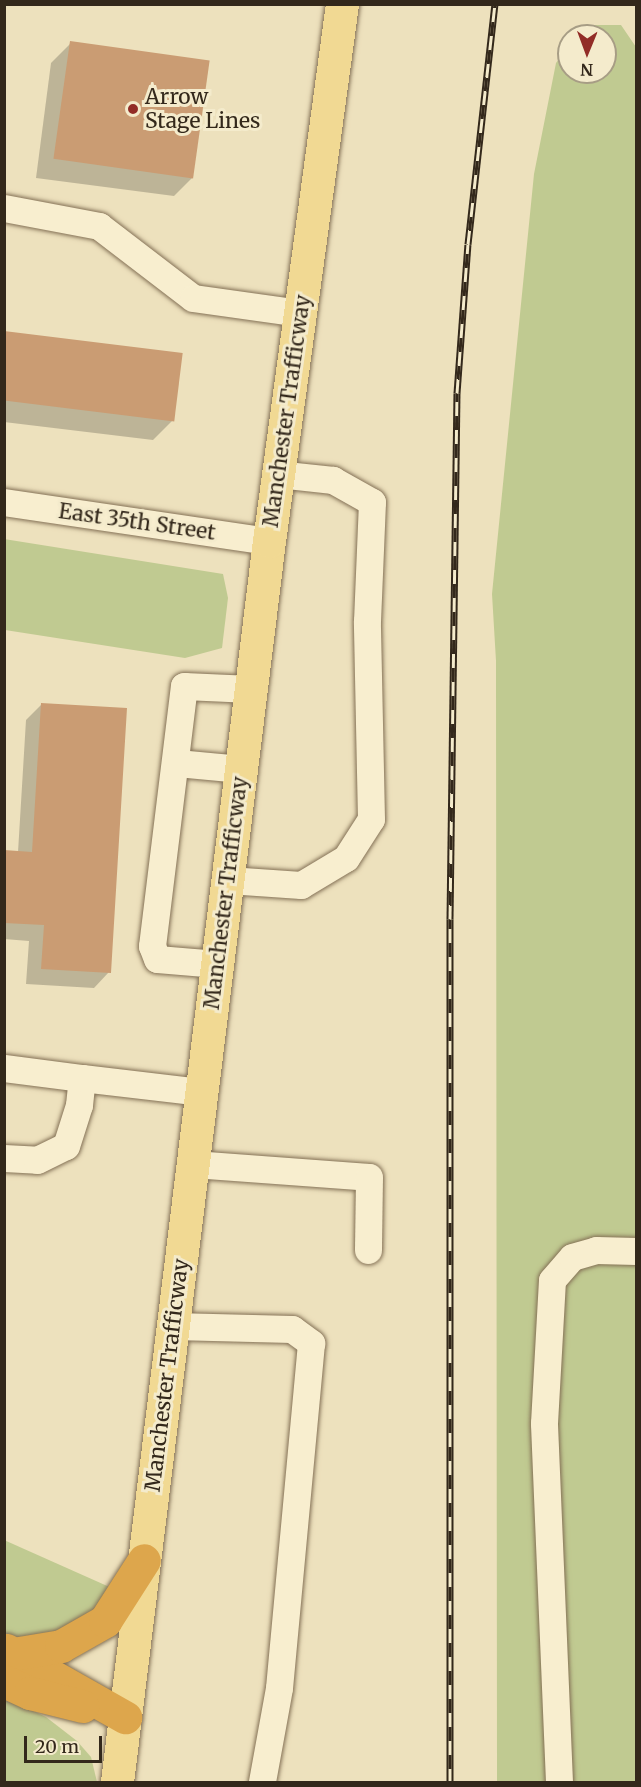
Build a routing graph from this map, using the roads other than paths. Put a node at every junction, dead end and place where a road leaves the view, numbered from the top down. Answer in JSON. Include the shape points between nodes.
{"nodes":[{"id":1,"x":342,"y":4,"type":"edge"},
{"id":2,"x":4,"y":208,"type":"edge"},
{"id":3,"x":300,"y":313,"type":"junction"},
{"id":4,"x":278,"y":474,"type":"junction"},
{"id":5,"x":4,"y":502,"type":"edge"},
{"id":6,"x":269,"y":541,"type":"junction"},
{"id":7,"x":251,"y":688,"type":"junction"},
{"id":8,"x":177,"y":763,"type":"junction"},
{"id":9,"x":241,"y":769,"type":"junction"},
{"id":10,"x":228,"y":880,"type":"junction"},
{"id":11,"x":217,"y":964,"type":"junction"},
{"id":12,"x":4,"y":1068,"type":"edge"},
{"id":13,"x":82,"y":1078,"type":"junction"},
{"id":14,"x":202,"y":1092,"type":"junction"},
{"id":15,"x":4,"y":1158,"type":"edge"},
{"id":16,"x":193,"y":1164,"type":"junction"},
{"id":17,"x":368,"y":1250,"type":"dead end"},
{"id":18,"x":636,"y":1251,"type":"edge"},
{"id":19,"x":173,"y":1326,"type":"junction"},
{"id":20,"x":144,"y":1560,"type":"junction"},
{"id":21,"x":7,"y":1661,"type":"edge"},
{"id":22,"x":125,"y":1717,"type":"junction"},
{"id":23,"x":117,"y":1782,"type":"edge"},
{"id":24,"x":262,"y":1782,"type":"edge"},
{"id":25,"x":559,"y":1782,"type":"edge"}],
"edges":[{"from":1,"to":3,"type":"main road","name":"Manchester Trafficway"},
{"from":2,"to":3,"type":"street","via":[[99,226],[194,298]]},
{"from":3,"to":4,"type":"main road","name":"Manchester Trafficway"},
{"from":4,"to":6,"type":"main road","name":"Manchester Trafficway"},
{"from":4,"to":10,"type":"street","via":[[333,480],[372,502],[367,621],[371,819],[346,858],[302,885]]},
{"from":5,"to":6,"type":"street","name":"East 35th Street"},
{"from":6,"to":7,"type":"main road","name":"Manchester Trafficway"},
{"from":7,"to":8,"type":"street","via":[[184,686]]},
{"from":7,"to":9,"type":"main road","name":"Manchester Trafficway"},
{"from":8,"to":9,"type":"street"},
{"from":8,"to":11,"type":"street","via":[[152,946],[158,959]]},
{"from":9,"to":10,"type":"main road","name":"Manchester Trafficway"},
{"from":10,"to":11,"type":"main road","name":"Manchester Trafficway"},
{"from":11,"to":14,"type":"main road","name":"Manchester Trafficway"},
{"from":12,"to":13,"type":"street"},
{"from":13,"to":14,"type":"street"},
{"from":13,"to":15,"type":"street","via":[[79,1105],[66,1146],[37,1160]]},
{"from":14,"to":16,"type":"main road","name":"Manchester Trafficway"},
{"from":16,"to":17,"type":"street","via":[[369,1177]]},
{"from":16,"to":19,"type":"main road","name":"Manchester Trafficway"},
{"from":18,"to":25,"type":"street","via":[[596,1250],[572,1257],[552,1280],[544,1423]]},
{"from":19,"to":20,"type":"main road","name":"Manchester Trafficway"},
{"from":19,"to":24,"type":"street","via":[[292,1329],[311,1343],[279,1688]]},
{"from":20,"to":21,"type":"highway","via":[[105,1621],[62,1646]]},
{"from":20,"to":22,"type":"main road","name":"Manchester Trafficway"},
{"from":21,"to":22,"type":"highway","via":[[30,1693]]},
{"from":22,"to":23,"type":"main road","name":"Manchester Trafficway"}]}
